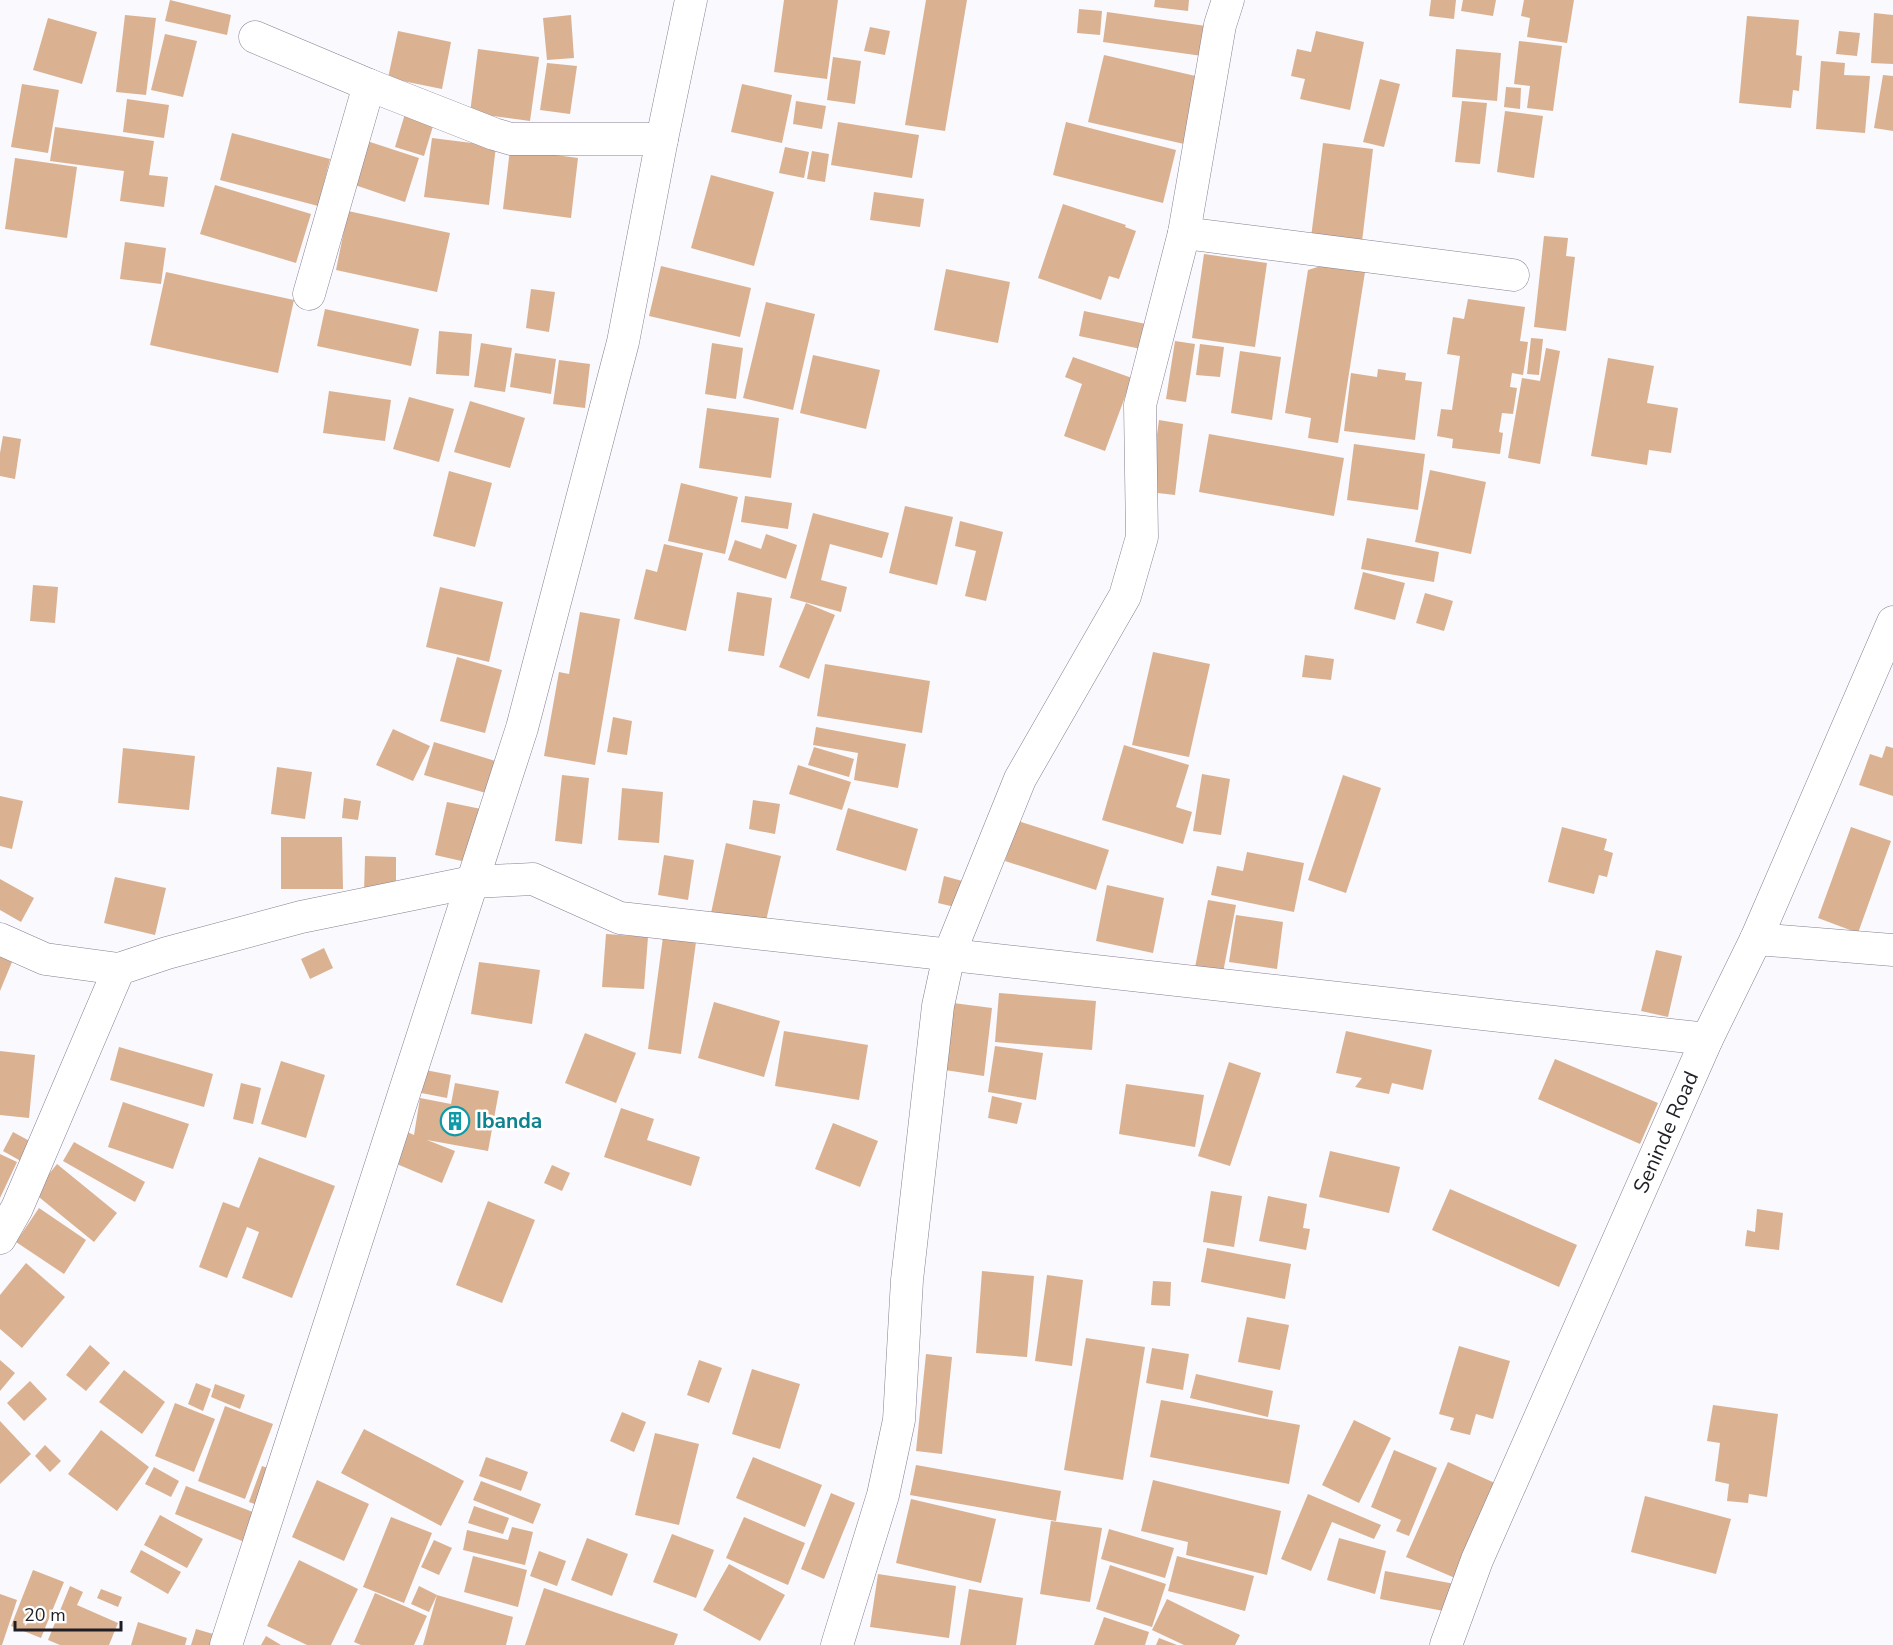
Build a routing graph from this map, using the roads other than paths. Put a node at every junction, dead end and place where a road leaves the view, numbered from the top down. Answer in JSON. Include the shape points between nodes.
{"nodes":[{"id":1,"x":692,"y":0,"type":"edge"},
{"id":2,"x":1228,"y":0,"type":"edge"},
{"id":3,"x":255,"y":37,"type":"dead end"},
{"id":4,"x":369,"y":85,"type":"junction"},
{"id":5,"x":662,"y":139,"type":"junction"},
{"id":6,"x":1184,"y":232,"type":"junction"},
{"id":7,"x":1513,"y":275,"type":"dead end"},
{"id":8,"x":309,"y":294,"type":"dead end"},
{"id":9,"x":1893,"y":622,"type":"edge"},
{"id":10,"x":472,"y":882,"type":"junction"},
{"id":11,"x":0,"y":939,"type":"edge"},
{"id":12,"x":1756,"y":939,"type":"junction"},
{"id":13,"x":1893,"y":950,"type":"edge"},
{"id":14,"x":949,"y":955,"type":"junction"},
{"id":15,"x":119,"y":969,"type":"junction"},
{"id":16,"x":1707,"y":1039,"type":"junction"},
{"id":17,"x":0,"y":1238,"type":"edge"},
{"id":18,"x":226,"y":1645,"type":"edge"},
{"id":19,"x":837,"y":1645,"type":"edge"},
{"id":20,"x":1446,"y":1645,"type":"edge"}],
"edges":[{"from":1,"to":5,"type":"street"},
{"from":2,"to":6,"type":"street","via":[[1220,25]]},
{"from":3,"to":4,"type":"street"},
{"from":4,"to":5,"type":"street","via":[[511,139]]},
{"from":4,"to":8,"type":"street"},
{"from":5,"to":10,"type":"street","via":[[622,342],[522,728]]},
{"from":6,"to":7,"type":"street"},
{"from":6,"to":14,"type":"street","via":[[1140,405],[1142,537],[1125,596],[1020,780]]},
{"from":9,"to":12,"type":"street","name":"Seninde Road"},
{"from":10,"to":14,"type":"street","via":[[533,879],[620,918]]},
{"from":10,"to":15,"type":"street","via":[[301,917]]},
{"from":10,"to":18,"type":"street"},
{"from":11,"to":15,"type":"street","via":[[45,959]]},
{"from":12,"to":13,"type":"street"},
{"from":12,"to":16,"type":"street","name":"Seninde Road"},
{"from":14,"to":16,"type":"street"},
{"from":14,"to":19,"type":"street","via":[[938,1006],[907,1280],[899,1420],[883,1495]]},
{"from":15,"to":17,"type":"street","via":[[17,1208]]},
{"from":16,"to":20,"type":"street","name":"Seninde Road","via":[[1477,1560]]}]}
